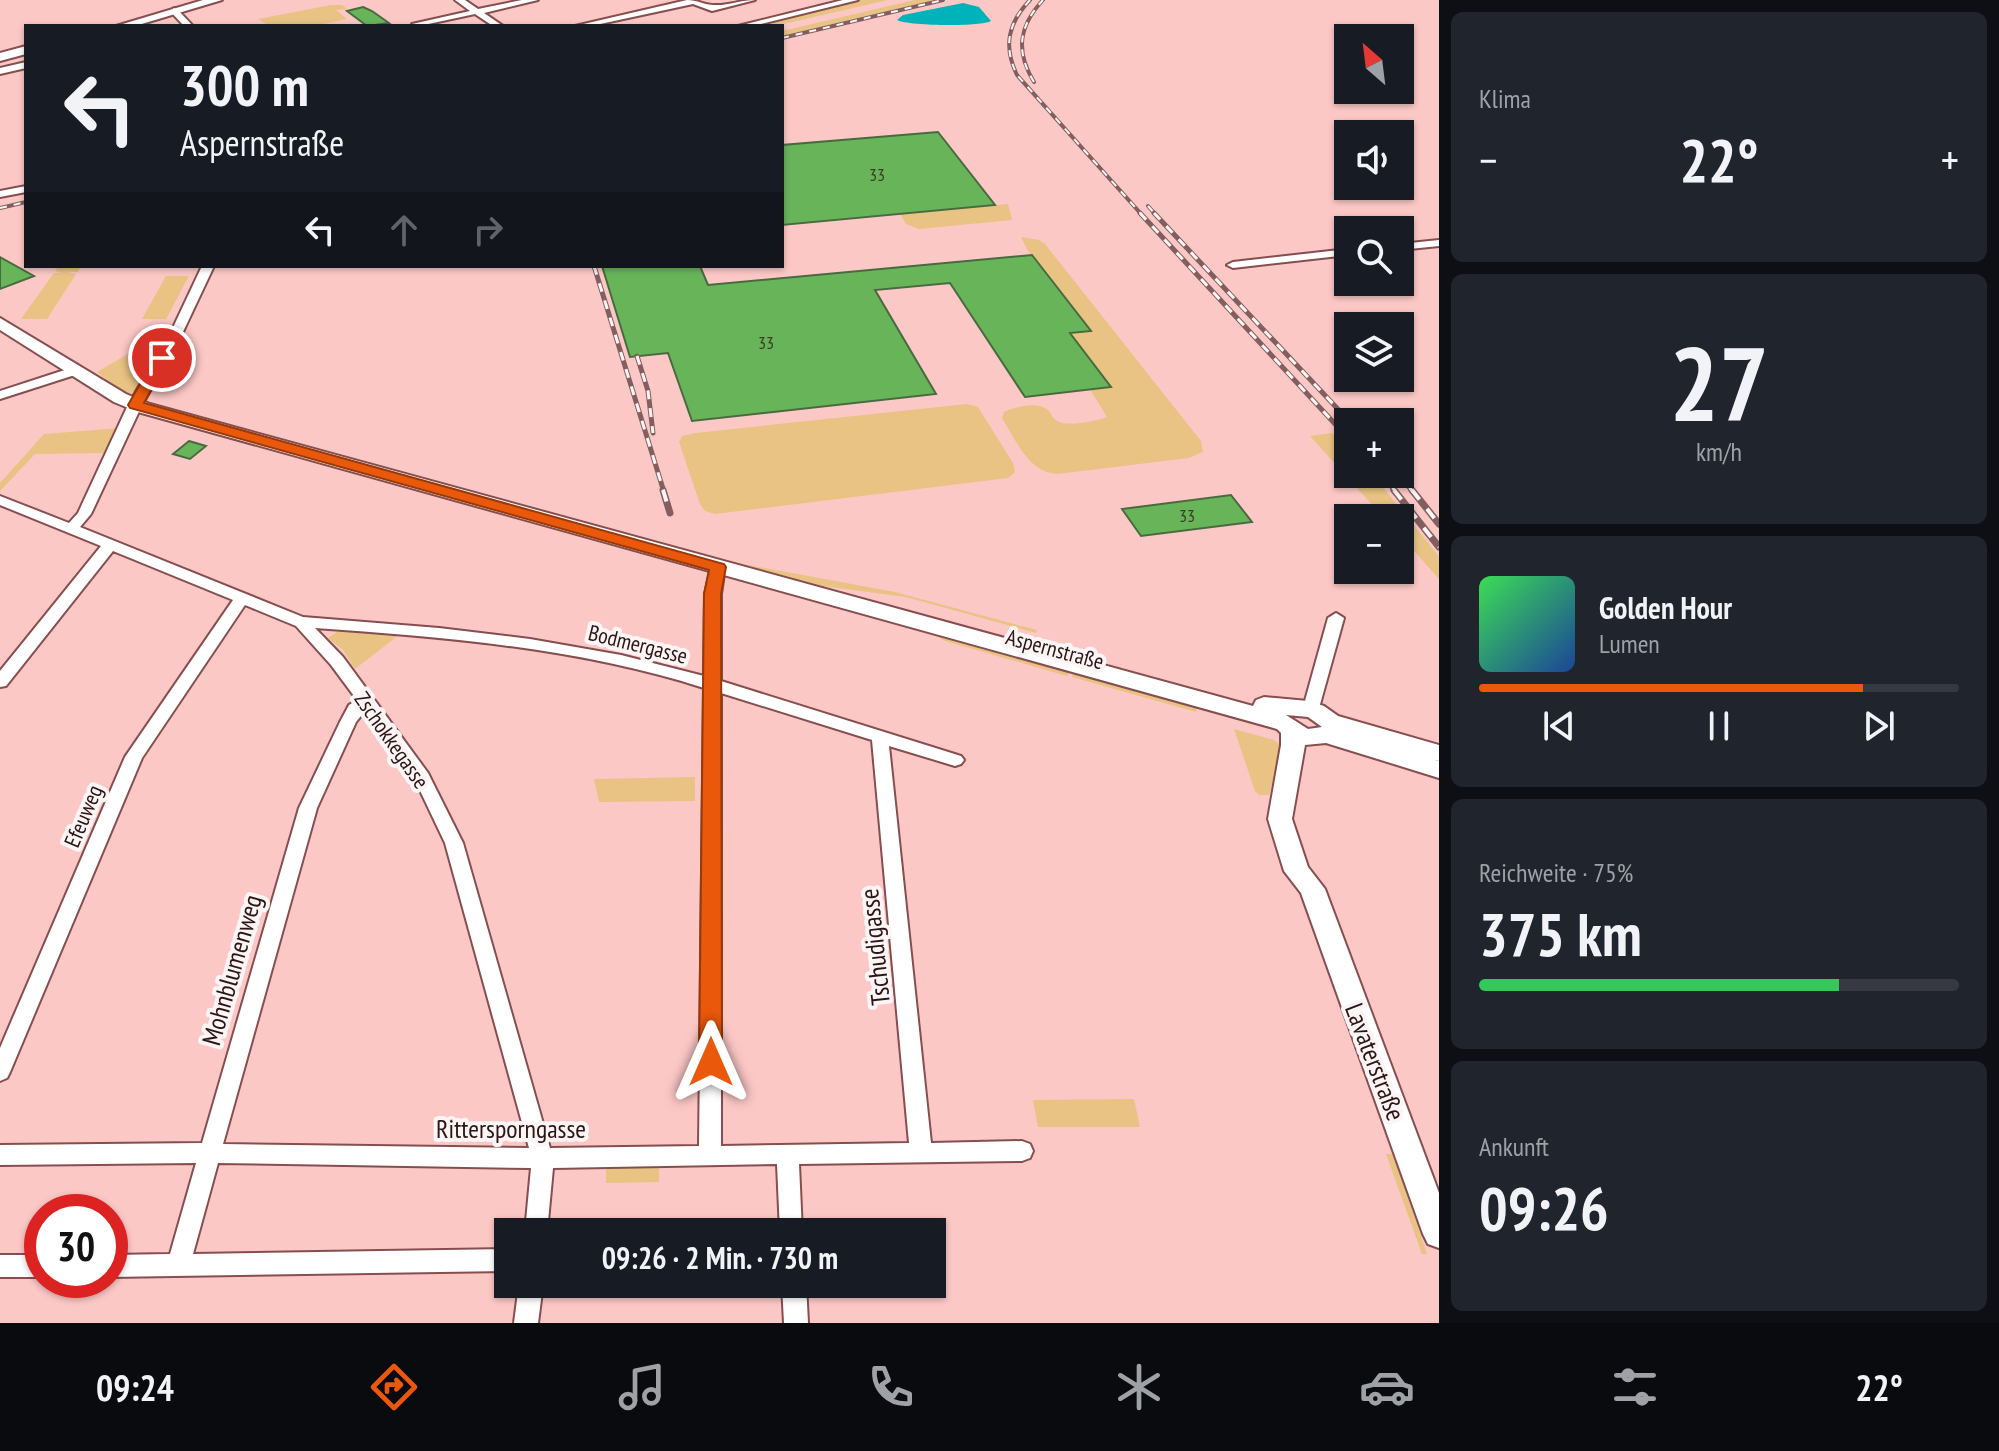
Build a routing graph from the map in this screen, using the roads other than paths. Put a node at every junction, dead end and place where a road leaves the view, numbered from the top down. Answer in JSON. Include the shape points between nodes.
{"nodes":[{"id":1,"x":216,"y":0,"type":"edge"},
{"id":2,"x":459,"y":0,"type":"edge"},
{"id":3,"x":534,"y":0,"type":"edge"},
{"id":4,"x":746,"y":0,"type":"edge"},
{"id":5,"x":854,"y":0,"type":"edge"},
{"id":6,"x":174,"y":11,"type":"junction"},
{"id":7,"x":477,"y":12,"type":"junction"},
{"id":8,"x":126,"y":24,"type":"edge"},
{"id":9,"x":187,"y":24,"type":"edge"},
{"id":10,"x":416,"y":24,"type":"dead end"},
{"id":11,"x":496,"y":24,"type":"edge"},
{"id":12,"x":588,"y":24,"type":"edge"},
{"id":13,"x":751,"y":24,"type":"edge"},
{"id":14,"x":24,"y":51,"type":"edge"},
{"id":15,"x":0,"y":57,"type":"edge"},
{"id":16,"x":24,"y":65,"type":"edge"},
{"id":17,"x":0,"y":71,"type":"edge"},
{"id":18,"x":24,"y":189,"type":"edge"},
{"id":19,"x":0,"y":194,"type":"edge"},
{"id":20,"x":1439,"y":243,"type":"edge"},
{"id":21,"x":1414,"y":246,"type":"edge"},
{"id":22,"x":1334,"y":254,"type":"edge"},
{"id":23,"x":1233,"y":265,"type":"dead end"},
{"id":24,"x":207,"y":268,"type":"edge"},
{"id":25,"x":0,"y":323,"type":"edge"},
{"id":26,"x":77,"y":370,"type":"junction"},
{"id":27,"x":0,"y":395,"type":"edge"},
{"id":28,"x":135,"y":405,"type":"junction"},
{"id":29,"x":0,"y":500,"type":"edge"},
{"id":30,"x":70,"y":530,"type":"junction"},
{"id":31,"x":109,"y":546,"type":"junction"},
{"id":32,"x":718,"y":567,"type":"junction"},
{"id":33,"x":242,"y":598,"type":"junction"},
{"id":34,"x":1336,"y":618,"type":"dead end"},
{"id":35,"x":301,"y":622,"type":"junction"},
{"id":36,"x":0,"y":682,"type":"edge"},
{"id":37,"x":713,"y":687,"type":"junction"},
{"id":38,"x":366,"y":702,"type":"junction"},
{"id":39,"x":1294,"y":718,"type":"junction"},
{"id":40,"x":1325,"y":732,"type":"junction"},
{"id":41,"x":880,"y":737,"type":"junction"},
{"id":42,"x":1439,"y":753,"type":"edge"},
{"id":43,"x":955,"y":760,"type":"dead end"},
{"id":44,"x":1439,"y":770,"type":"edge"},
{"id":45,"x":1312,"y":889,"type":"junction"},
{"id":46,"x":0,"y":1072,"type":"edge"},
{"id":47,"x":1022,"y":1151,"type":"dead end"},
{"id":48,"x":921,"y":1152,"type":"junction"},
{"id":49,"x":209,"y":1153,"type":"junction"},
{"id":50,"x":788,"y":1154,"type":"junction"},
{"id":51,"x":0,"y":1155,"type":"edge"},
{"id":52,"x":710,"y":1155,"type":"junction"},
{"id":53,"x":543,"y":1158,"type":"junction"},
{"id":54,"x":537,"y":1218,"type":"edge"},
{"id":55,"x":790,"y":1218,"type":"edge"},
{"id":56,"x":1439,"y":1234,"type":"edge"},
{"id":57,"x":494,"y":1260,"type":"edge"},
{"id":58,"x":178,"y":1265,"type":"junction"},
{"id":59,"x":0,"y":1266,"type":"edge"},
{"id":60,"x":24,"y":1266,"type":"edge"},
{"id":61,"x":128,"y":1266,"type":"edge"},
{"id":62,"x":529,"y":1298,"type":"edge"},
{"id":63,"x":795,"y":1298,"type":"edge"},
{"id":64,"x":526,"y":1323,"type":"edge"},
{"id":65,"x":796,"y":1323,"type":"edge"}],
"edges":[{"from":1,"to":6,"type":"main road"},
{"from":2,"to":7,"type":"street"},
{"from":3,"to":7,"type":"street"},
{"from":4,"to":12,"type":"street","via":[[709,8],[694,1]]},
{"from":5,"to":13,"type":"street"},
{"from":6,"to":8,"type":"main road"},
{"from":6,"to":9,"type":"street"},
{"from":7,"to":10,"type":"street"},
{"from":7,"to":11,"type":"street"},
{"from":14,"to":15,"type":"main road"},
{"from":16,"to":17,"type":"street"},
{"from":18,"to":19,"type":"street"},
{"from":20,"to":21,"type":"street"},
{"from":22,"to":23,"type":"street"},
{"from":24,"to":28,"type":"street"},
{"from":25,"to":26,"type":"main road","name":"Aspernstraße"},
{"from":26,"to":27,"type":"street"},
{"from":26,"to":28,"type":"main road","name":"Aspernstraße"},
{"from":28,"to":30,"type":"street","via":[[84,514]]},
{"from":28,"to":32,"type":"main road","name":"Aspernstraße"},
{"from":29,"to":30,"type":"street","name":"Zschokkegasse"},
{"from":30,"to":31,"type":"street","name":"Zschokkegasse"},
{"from":31,"to":33,"type":"street","name":"Zschokkegasse"},
{"from":31,"to":36,"type":"street"},
{"from":32,"to":37,"type":"street"},
{"from":32,"to":39,"type":"main road","name":"Aspernstraße"},
{"from":33,"to":35,"type":"street","name":"Zschokkegasse"},
{"from":33,"to":46,"type":"street","name":"Efeuweg","via":[[134,757]]},
{"from":34,"to":39,"type":"street","name":"Lavaterstraße"},
{"from":35,"to":37,"type":"street","name":"Bodmergasse","via":[[507,639],[666,670]]},
{"from":35,"to":38,"type":"street","name":"Zschokkegasse"},
{"from":37,"to":41,"type":"street","name":"Bodmergasse"},
{"from":37,"to":52,"type":"street"},
{"from":38,"to":49,"type":"street","name":"Mohnblumenweg","via":[[355,709],[308,808]]},
{"from":38,"to":53,"type":"street","name":"Zschokkegasse","via":[[422,777],[454,843]]},
{"from":39,"to":40,"type":"main road","name":"Aspernstraße","via":[[1306,737]]},
{"from":39,"to":45,"type":"main road","name":"Lavaterstraße","via":[[1279,811],[1297,871]]},
{"from":40,"to":42,"type":"main road","name":"Aspernstraße"},
{"from":40,"to":44,"type":"main road","name":"Aspernstraße"},
{"from":40,"to":45,"type":"main road","name":"Lavaterstraße","via":[[1301,774],[1292,807],[1314,876]]},
{"from":41,"to":43,"type":"street","name":"Bodmergasse"},
{"from":41,"to":48,"type":"street","name":"Tschudigasse"},
{"from":45,"to":56,"type":"main road","name":"Lavaterstraße"},
{"from":47,"to":48,"type":"street","name":"Rittersporngasse"},
{"from":48,"to":50,"type":"street","name":"Rittersporngasse"},
{"from":49,"to":51,"type":"street","name":"Rittersporngasse"},
{"from":49,"to":53,"type":"street","name":"Rittersporngasse"},
{"from":49,"to":58,"type":"street","name":"Mohnblumenweg"},
{"from":50,"to":52,"type":"street","name":"Rittersporngasse"},
{"from":50,"to":55,"type":"street"},
{"from":52,"to":53,"type":"street","name":"Rittersporngasse"},
{"from":53,"to":54,"type":"street","name":"Zschokkegasse"},
{"from":57,"to":58,"type":"street"},
{"from":58,"to":61,"type":"street"},
{"from":59,"to":60,"type":"street"},
{"from":62,"to":64,"type":"street"},
{"from":63,"to":65,"type":"street"}]}
